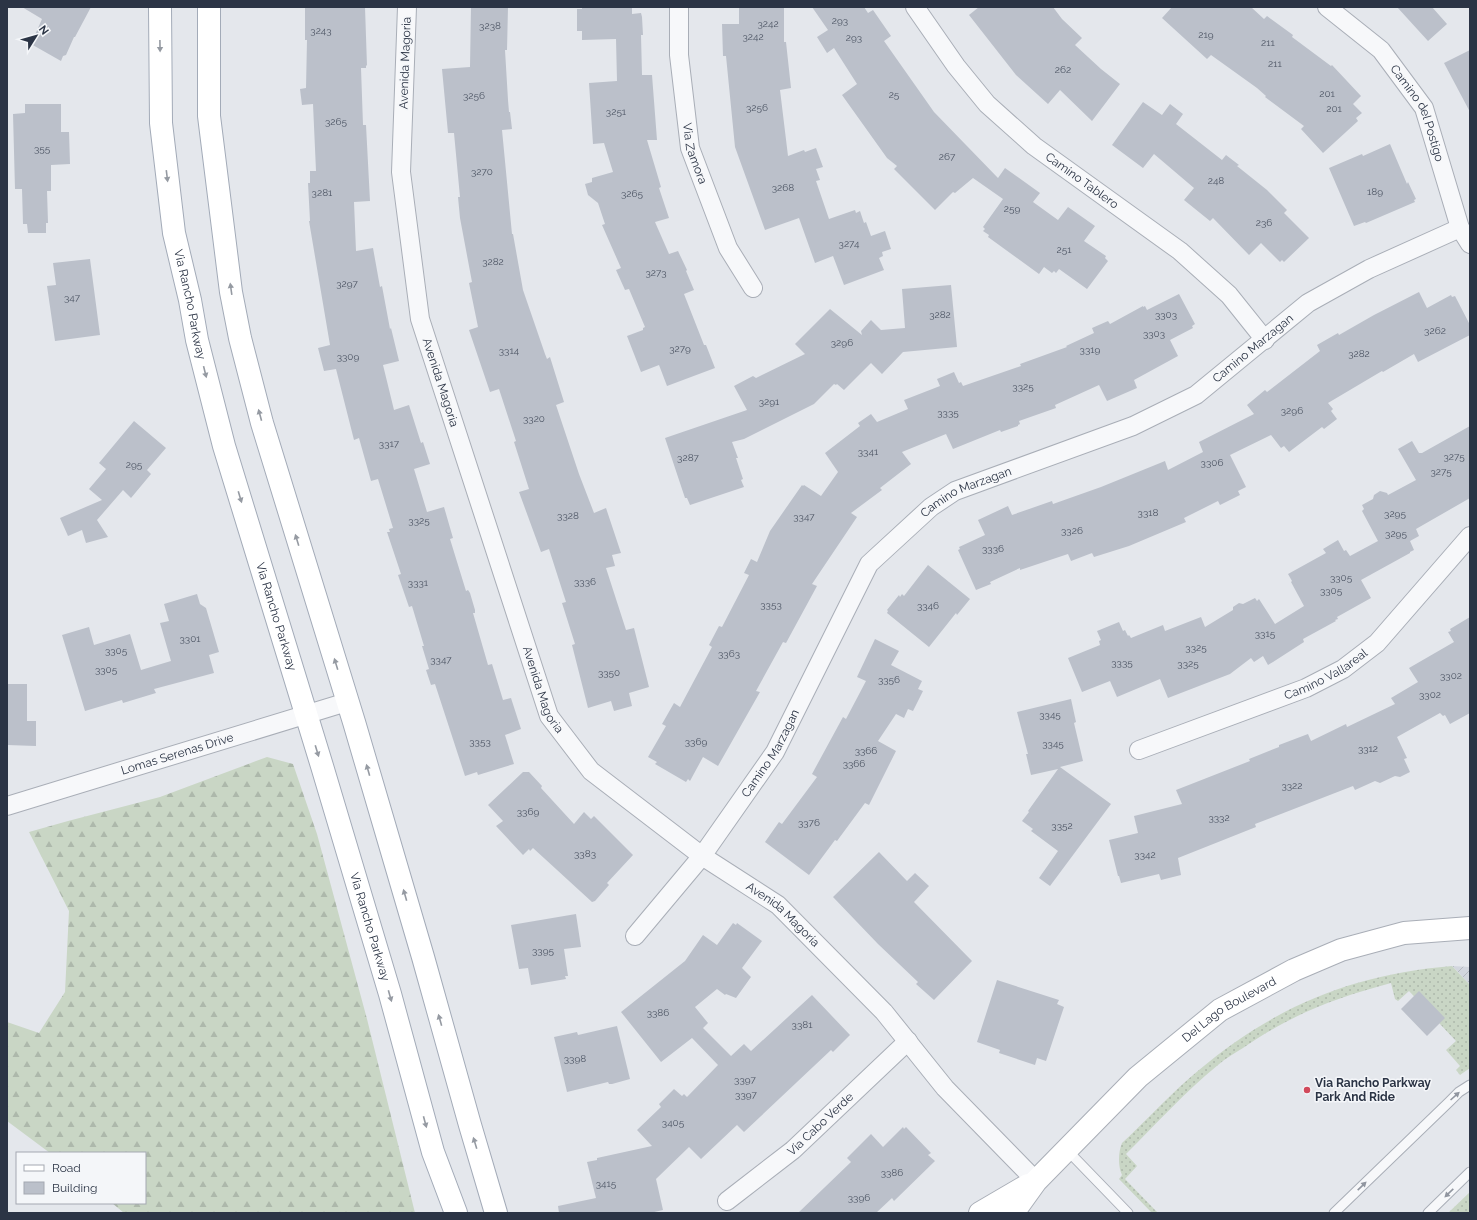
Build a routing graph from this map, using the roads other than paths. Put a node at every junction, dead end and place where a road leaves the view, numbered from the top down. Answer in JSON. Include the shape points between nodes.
{"nodes":[{"id":1,"x":160,"y":7,"type":"edge"},
{"id":2,"x":209,"y":7,"type":"edge"},
{"id":3,"x":407,"y":7,"type":"edge"},
{"id":4,"x":680,"y":7,"type":"edge"},
{"id":5,"x":915,"y":7,"type":"edge"},
{"id":6,"x":1327,"y":7,"type":"edge"},
{"id":7,"x":1460,"y":228,"type":"junction"},
{"id":8,"x":1470,"y":244,"type":"edge"},
{"id":9,"x":753,"y":288,"type":"dead end"},
{"id":10,"x":1265,"y":340,"type":"junction"},
{"id":11,"x":1470,"y":536,"type":"edge"},
{"id":12,"x":347,"y":702,"type":"junction"},
{"id":13,"x":306,"y":714,"type":"junction"},
{"id":14,"x":1139,"y":750,"type":"dead end"},
{"id":15,"x":7,"y":806,"type":"edge"},
{"id":16,"x":702,"y":856,"type":"junction"},
{"id":17,"x":1470,"y":928,"type":"edge"},
{"id":18,"x":635,"y":936,"type":"dead end"},
{"id":19,"x":908,"y":1041,"type":"junction"},
{"id":20,"x":1470,"y":1085,"type":"edge"},
{"id":21,"x":1067,"y":1150,"type":"junction"},
{"id":22,"x":1470,"y":1172,"type":"edge"},
{"id":23,"x":1036,"y":1181,"type":"junction"},
{"id":24,"x":727,"y":1201,"type":"dead end"},
{"id":25,"x":456,"y":1213,"type":"edge"},
{"id":26,"x":496,"y":1213,"type":"edge"},
{"id":27,"x":980,"y":1213,"type":"edge"},
{"id":28,"x":1013,"y":1213,"type":"edge"},
{"id":29,"x":1128,"y":1213,"type":"edge"},
{"id":30,"x":1334,"y":1213,"type":"edge"},
{"id":31,"x":1428,"y":1213,"type":"edge"}],
"edges":[{"from":1,"to":13,"type":"main road","name":"Via Rancho Parkway","one_way":true,"via":[[161,123],[174,233],[197,340],[224,446]]},
{"from":12,"to":2,"type":"main road","one_way":true,"via":[[262,423],[240,338],[231,292],[209,116]]},
{"from":3,"to":16,"type":"street","name":"Avenida Magoria","via":[[401,172],[420,319],[549,716],[591,771]]},
{"from":4,"to":9,"type":"street","name":"Via Zamora","via":[[679,55],[690,148],[728,248]]},
{"from":5,"to":10,"type":"street","name":"Camino Tablero","via":[[956,66],[987,104],[1034,146],[1180,251],[1229,295]]},
{"from":6,"to":7,"type":"street","name":"Camino del Postigo","via":[[1382,50],[1424,108]]},
{"from":7,"to":8,"type":"street","name":"Camino del Postigo"},
{"from":7,"to":10,"type":"street","name":"Camino Marzagan","via":[[1369,269],[1308,303]]},
{"from":10,"to":16,"type":"street","name":"Camino Marzagan","via":[[1196,395],[1133,426],[955,491],[931,506],[869,564],[775,752]]},
{"from":11,"to":14,"type":"street","name":"Camino Vallareal","via":[[1377,643],[1343,668],[1306,688]]},
{"from":12,"to":13,"type":"street","name":"Lomas Serenas Drive"},
{"from":26,"to":12,"type":"main road","one_way":true},
{"from":13,"to":15,"type":"street","name":"Lomas Serenas Drive"},
{"from":13,"to":25,"type":"main road","name":"Via Rancho Parkway","one_way":true,"via":[[390,994],[433,1152]]},
{"from":16,"to":18,"type":"street","name":"Camino Marzagan"},
{"from":16,"to":19,"type":"street","name":"Avenida Magoria","via":[[778,905],[884,1012]]},
{"from":17,"to":21,"type":"main road","name":"Del Lago Boulevard","via":[[1404,933],[1341,950],[1294,970],[1226,1006],[1138,1077]]},
{"from":19,"to":23,"type":"street","name":"Avenida Magoria","via":[[946,1088]]},
{"from":19,"to":24,"type":"street","name":"Via Cabo Verde","via":[[793,1150]]},
{"from":30,"to":20,"type":"lane","one_way":true,"via":[[1449,1102]]},
{"from":21,"to":23,"type":"main road","name":"Del Lago Boulevard"},
{"from":21,"to":29,"type":"lane"},
{"from":22,"to":31,"type":"lane","one_way":true},
{"from":23,"to":27,"type":"main road","name":"Del Lago Boulevard"},
{"from":23,"to":28,"type":"main road","name":"Del Lago Boulevard"}]}
